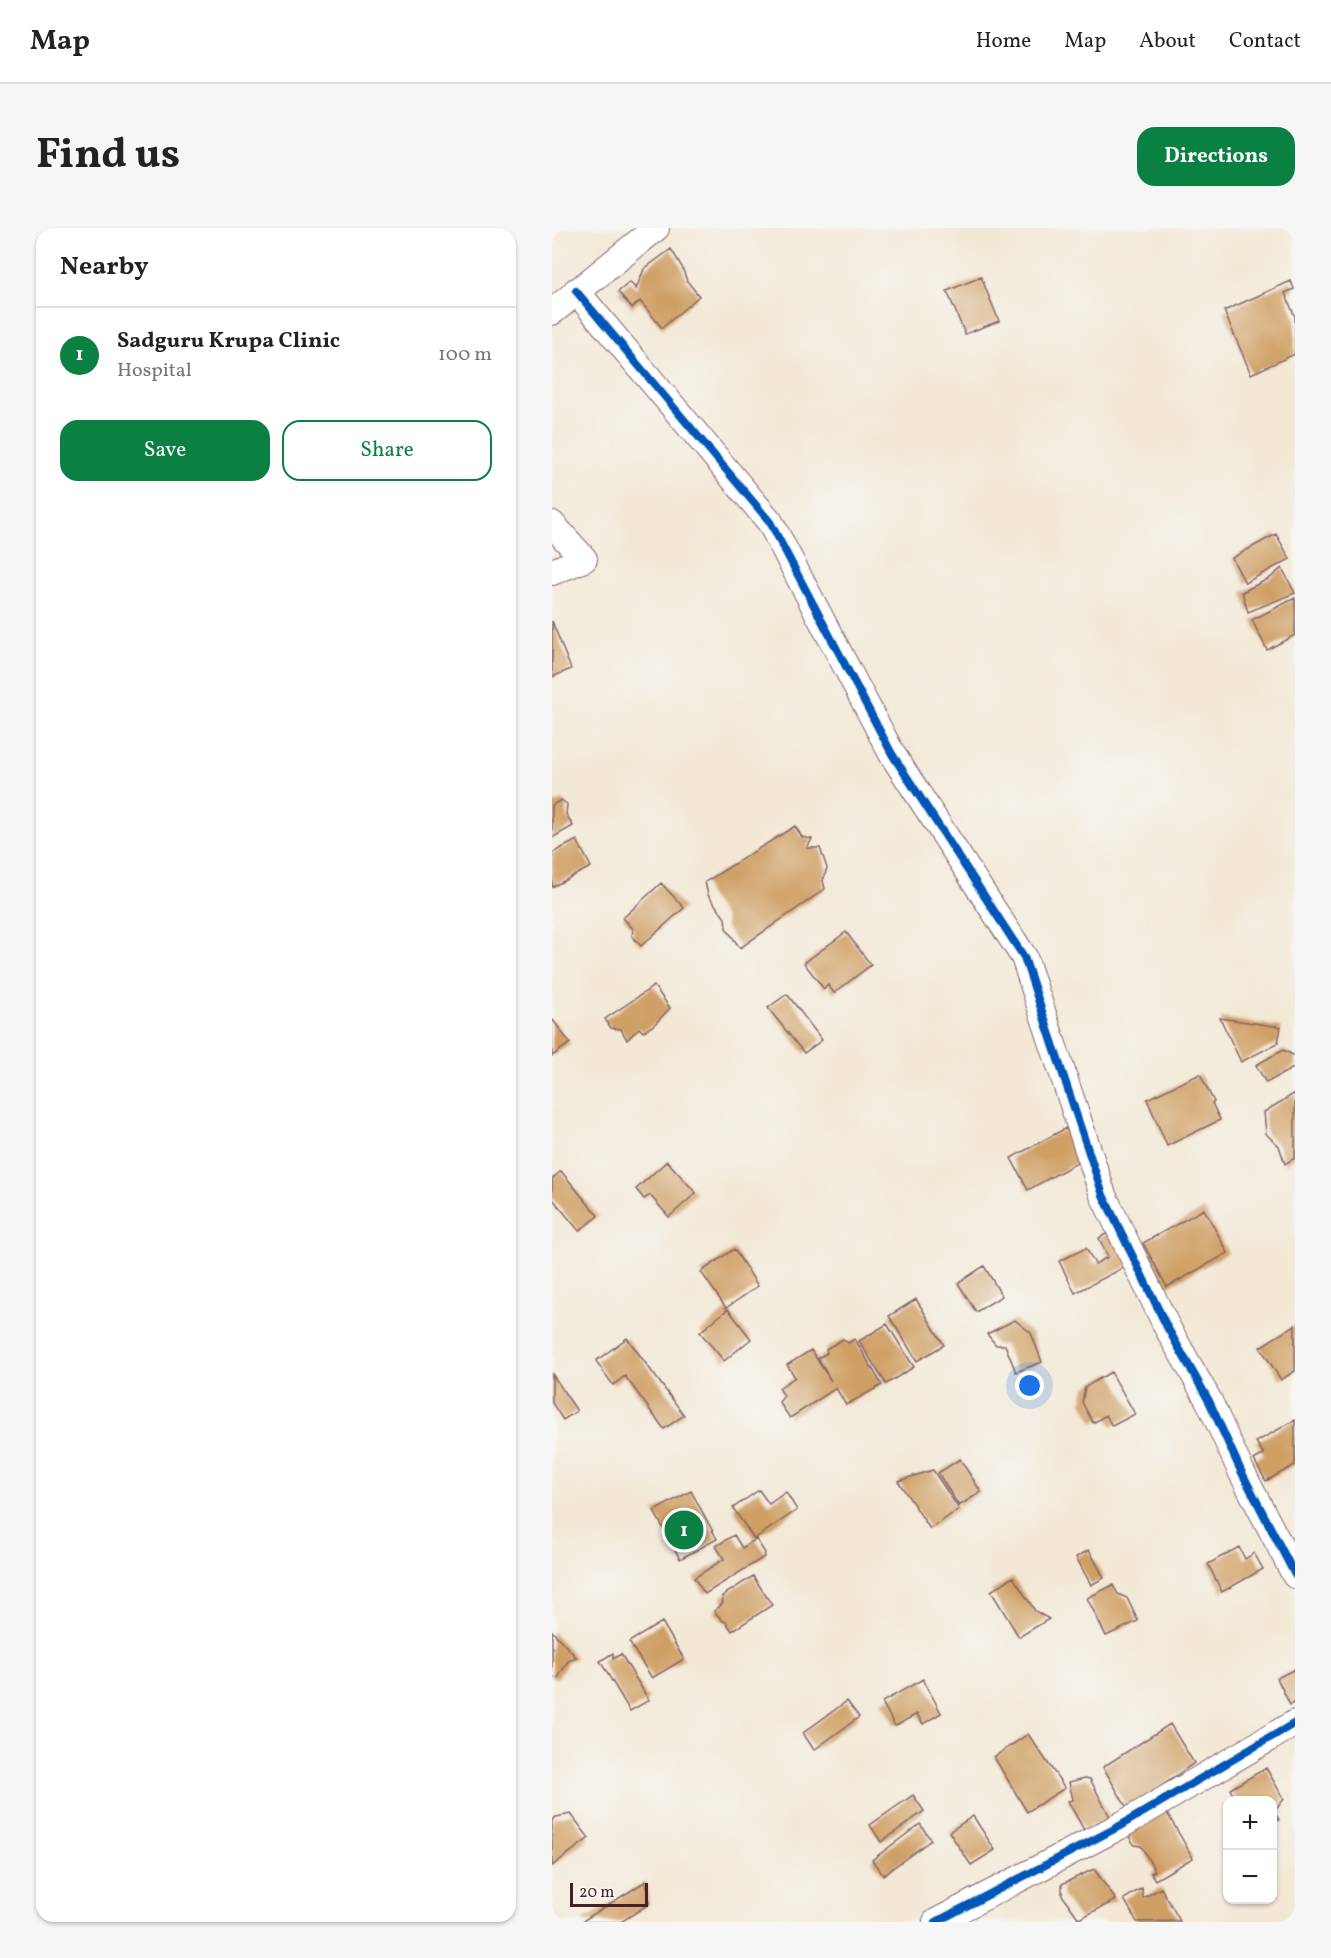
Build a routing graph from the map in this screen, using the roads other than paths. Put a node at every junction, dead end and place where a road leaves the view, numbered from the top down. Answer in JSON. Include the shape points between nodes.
{"nodes":[{"id":1,"x":656,"y":228,"type":"edge"},
{"id":2,"x":576,"y":291,"type":"junction"},
{"id":3,"x":552,"y":312,"type":"edge"},
{"id":4,"x":552,"y":524,"type":"edge"},
{"id":5,"x":552,"y":572,"type":"edge"},
{"id":6,"x":1295,"y":1575,"type":"edge"},
{"id":7,"x":1295,"y":1723,"type":"edge"},
{"id":8,"x":936,"y":1922,"type":"edge"}],
"edges":[{"from":1,"to":2,"type":"street"},
{"from":2,"to":3,"type":"street"},
{"from":2,"to":6,"type":"street","via":[[770,522],[892,754],[1024,957],[1103,1195]]},
{"from":4,"to":5,"type":"street","via":[[584,559]]},
{"from":7,"to":8,"type":"street","via":[[1118,1827]]}]}
